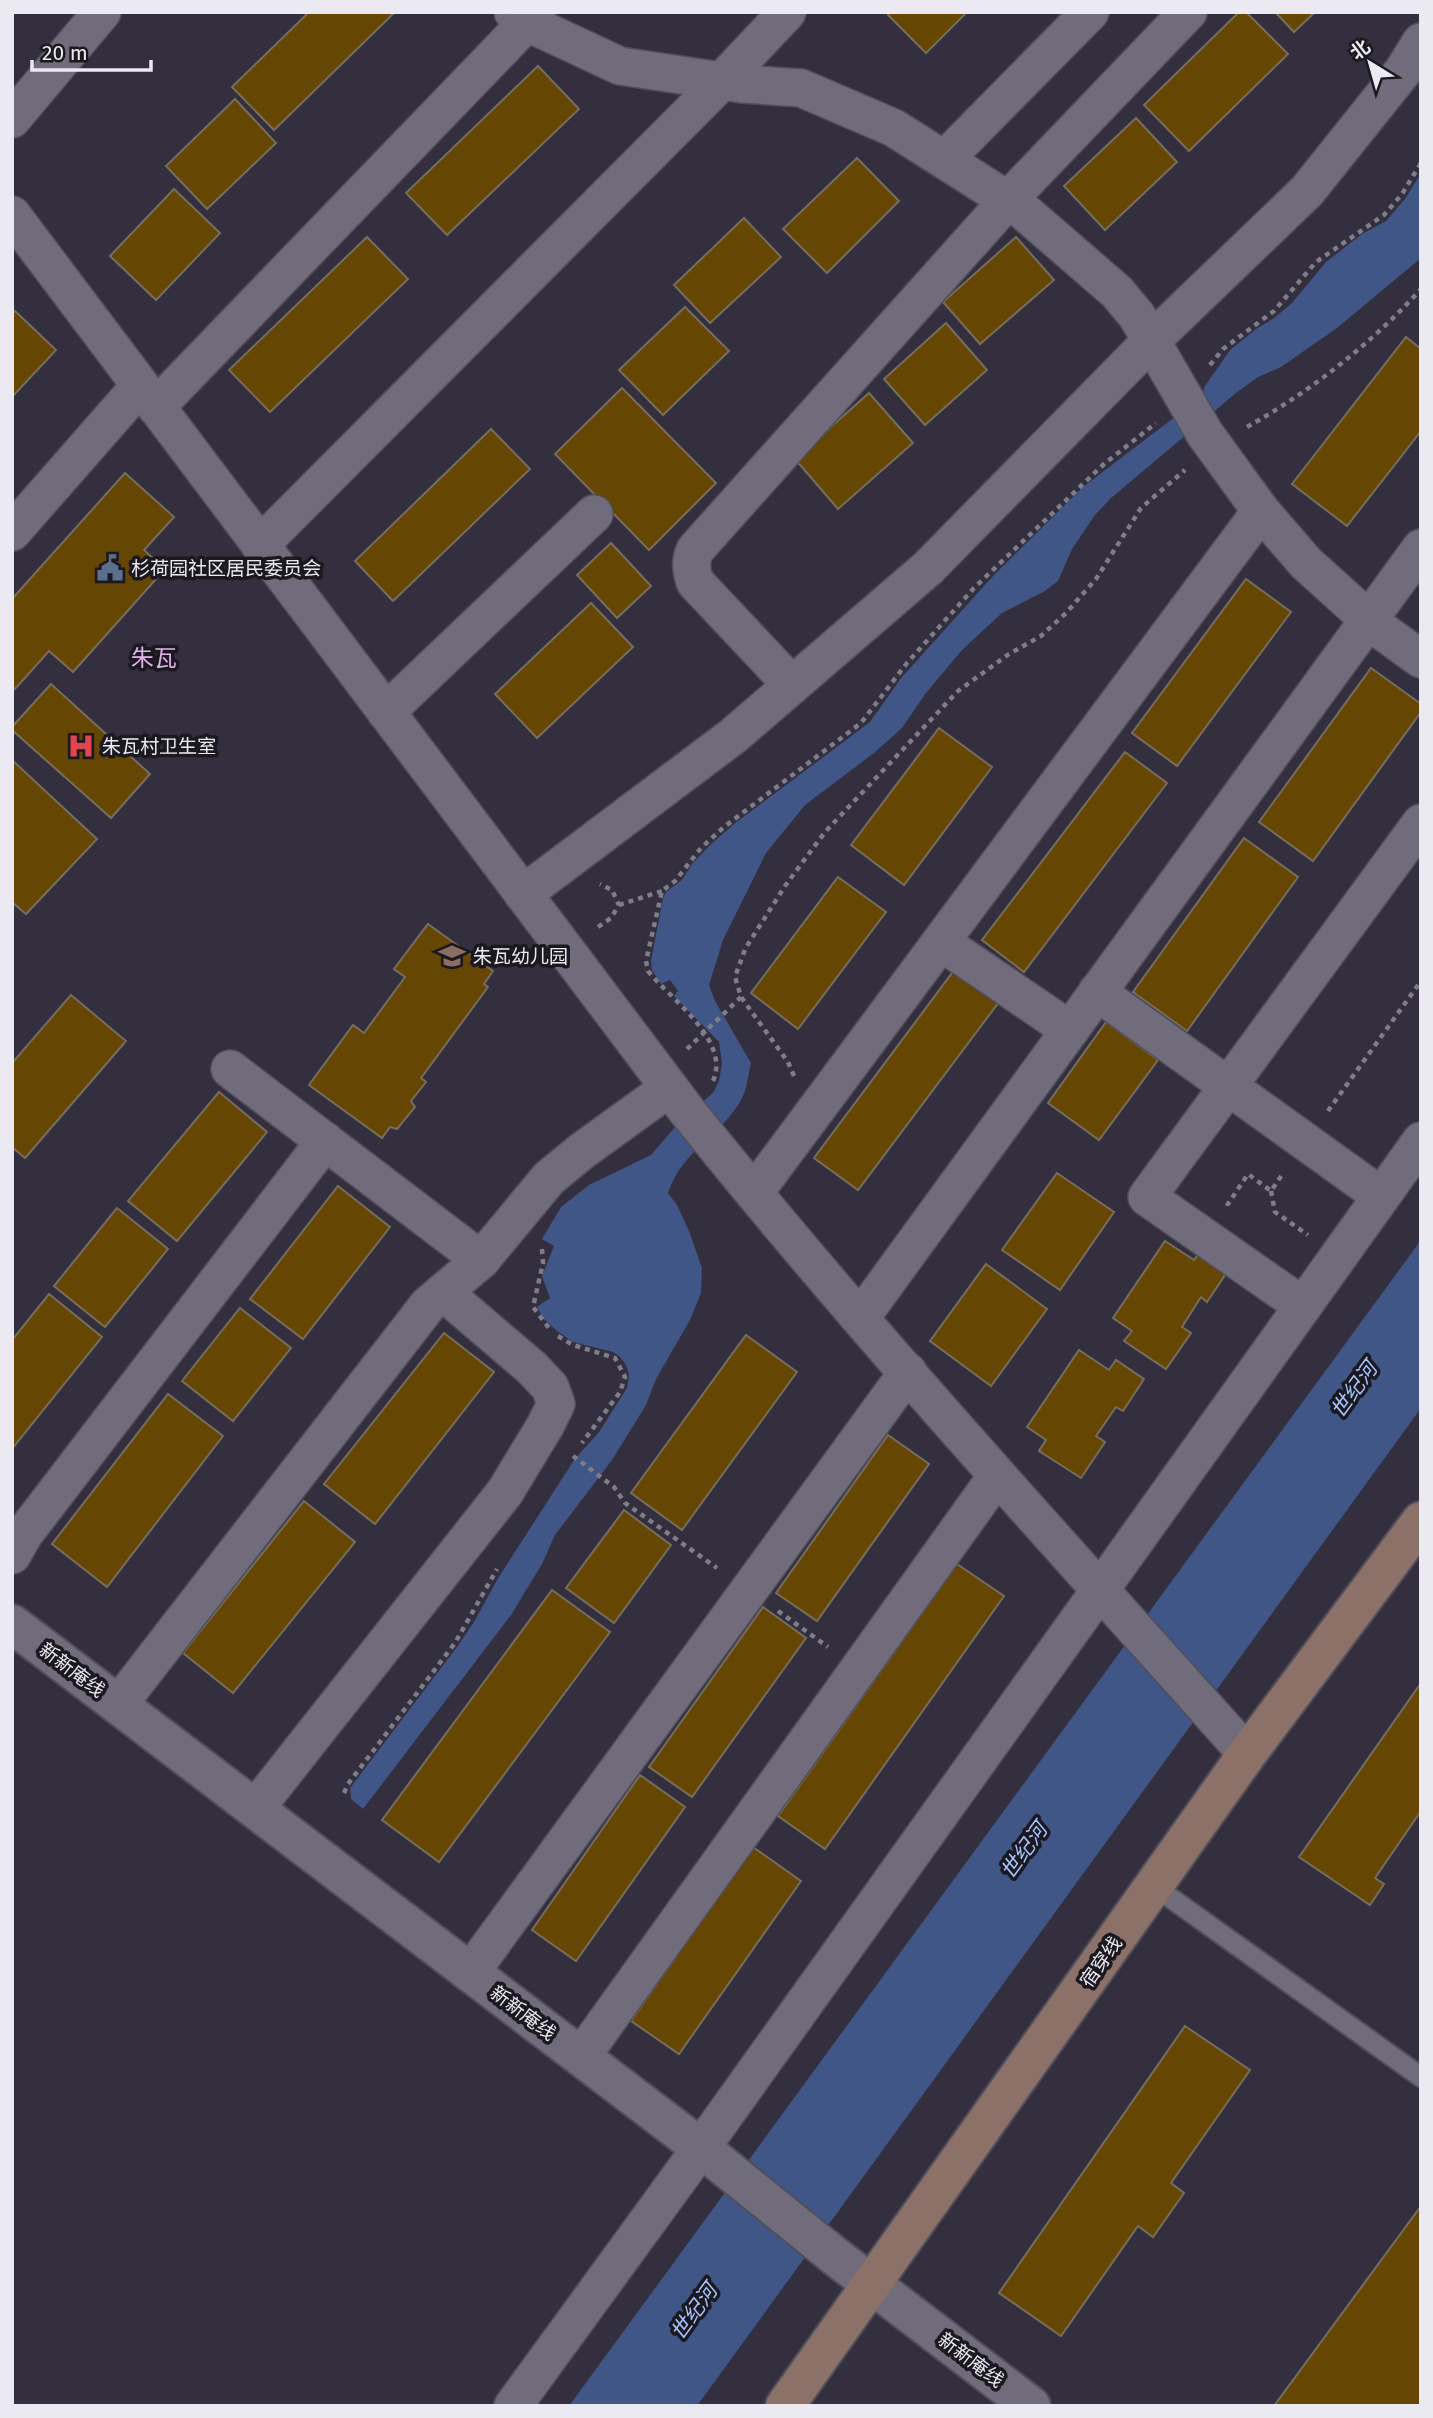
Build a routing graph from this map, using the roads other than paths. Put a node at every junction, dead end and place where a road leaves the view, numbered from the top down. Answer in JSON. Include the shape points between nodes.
{"nodes":[{"id":1,"x":102,"y":12,"type":"edge"},
{"id":2,"x":787,"y":12,"type":"edge"},
{"id":3,"x":1090,"y":12,"type":"edge"},
{"id":4,"x":1188,"y":12,"type":"edge"},
{"id":5,"x":526,"y":16,"type":"edge"},
{"id":6,"x":1421,"y":42,"type":"edge"},
{"id":7,"x":722,"y":81,"type":"junction"},
{"id":8,"x":12,"y":119,"type":"edge"},
{"id":9,"x":945,"y":159,"type":"junction"},
{"id":10,"x":1008,"y":200,"type":"junction"},
{"id":11,"x":12,"y":216,"type":"edge"},
{"id":12,"x":1151,"y":341,"type":"junction"},
{"id":13,"x":148,"y":397,"type":"junction"},
{"id":14,"x":1261,"y":511,"type":"junction"},
{"id":15,"x":594,"y":514,"type":"dead end"},
{"id":16,"x":12,"y":532,"type":"edge"},
{"id":17,"x":260,"y":545,"type":"junction"},
{"id":18,"x":1421,"y":548,"type":"edge"},
{"id":19,"x":1368,"y":619,"type":"junction"},
{"id":20,"x":1421,"y":659,"type":"edge"},
{"id":21,"x":792,"y":685,"type":"junction"},
{"id":22,"x":386,"y":712,"type":"junction"},
{"id":23,"x":1421,"y":823,"type":"edge"},
{"id":24,"x":523,"y":894,"type":"junction"},
{"id":25,"x":941,"y":942,"type":"junction"},
{"id":26,"x":1097,"y":992,"type":"junction"},
{"id":27,"x":1070,"y":1030,"type":"junction"},
{"id":28,"x":230,"y":1069,"type":"dead end"},
{"id":29,"x":1228,"y":1086,"type":"junction"},
{"id":30,"x":678,"y":1100,"type":"junction"},
{"id":31,"x":1421,"y":1141,"type":"edge"},
{"id":32,"x":325,"y":1142,"type":"junction"},
{"id":33,"x":754,"y":1193,"type":"junction"},
{"id":34,"x":1381,"y":1196,"type":"junction"},
{"id":35,"x":481,"y":1260,"type":"junction"},
{"id":36,"x":443,"y":1292,"type":"junction"},
{"id":37,"x":1303,"y":1306,"type":"junction"},
{"id":38,"x":861,"y":1317,"type":"junction"},
{"id":39,"x":908,"y":1373,"type":"junction"},
{"id":40,"x":997,"y":1476,"type":"junction"},
{"id":41,"x":1421,"y":1521,"type":"edge"},
{"id":42,"x":12,"y":1555,"type":"edge"},
{"id":43,"x":1108,"y":1597,"type":"junction"},
{"id":44,"x":12,"y":1624,"type":"edge"},
{"id":45,"x":118,"y":1705,"type":"junction"},
{"id":46,"x":1247,"y":1754,"type":"junction"},
{"id":47,"x":256,"y":1809,"type":"junction"},
{"id":48,"x":1154,"y":1886,"type":"junction"},
{"id":49,"x":470,"y":1973,"type":"junction"},
{"id":50,"x":582,"y":2057,"type":"junction"},
{"id":51,"x":1421,"y":2077,"type":"edge"},
{"id":52,"x":708,"y":2154,"type":"junction"},
{"id":53,"x":873,"y":2285,"type":"junction"},
{"id":54,"x":513,"y":2406,"type":"edge"},
{"id":55,"x":785,"y":2406,"type":"edge"},
{"id":56,"x":1031,"y":2406,"type":"edge"}],
"edges":[{"from":1,"to":8,"type":"street"},
{"from":2,"to":7,"type":"street"},
{"from":3,"to":9,"type":"street"},
{"from":4,"to":10,"type":"street"},
{"from":5,"to":7,"type":"street","via":[[620,66]]},
{"from":5,"to":13,"type":"street"},
{"from":6,"to":12,"type":"street","via":[[1307,191]]},
{"from":7,"to":9,"type":"street","via":[[801,88],[894,128]]},
{"from":7,"to":17,"type":"street"},
{"from":9,"to":10,"type":"street"},
{"from":10,"to":12,"type":"street","via":[[1117,292]]},
{"from":10,"to":21,"type":"street","via":[[695,550],[691,560],[695,582]]},
{"from":11,"to":13,"type":"street"},
{"from":12,"to":14,"type":"street","via":[[1213,446]]},
{"from":12,"to":21,"type":"street","via":[[928,568]]},
{"from":13,"to":16,"type":"street"},
{"from":13,"to":17,"type":"street"},
{"from":14,"to":19,"type":"street","via":[[1306,563]]},
{"from":14,"to":25,"type":"street"},
{"from":15,"to":22,"type":"street"},
{"from":17,"to":22,"type":"street"},
{"from":18,"to":19,"type":"street"},
{"from":19,"to":20,"type":"street"},
{"from":19,"to":26,"type":"street"},
{"from":21,"to":24,"type":"street","via":[[733,736]]},
{"from":22,"to":24,"type":"street"},
{"from":23,"to":29,"type":"street"},
{"from":24,"to":30,"type":"street"},
{"from":25,"to":27,"type":"street"},
{"from":25,"to":33,"type":"street"},
{"from":26,"to":27,"type":"street"},
{"from":26,"to":29,"type":"street"},
{"from":27,"to":38,"type":"street"},
{"from":28,"to":32,"type":"street"},
{"from":29,"to":34,"type":"street"},
{"from":29,"to":37,"type":"street","via":[[1147,1197]]},
{"from":30,"to":33,"type":"street"},
{"from":30,"to":35,"type":"street","via":[[582,1151],[549,1178]]},
{"from":31,"to":34,"type":"street"},
{"from":32,"to":35,"type":"street"},
{"from":32,"to":42,"type":"street"},
{"from":33,"to":38,"type":"street"},
{"from":34,"to":37,"type":"street"},
{"from":35,"to":36,"type":"street"},
{"from":36,"to":45,"type":"street"},
{"from":36,"to":47,"type":"street","via":[[532,1368],[550,1387],[556,1404],[505,1492]]},
{"from":37,"to":43,"type":"street"},
{"from":38,"to":39,"type":"street"},
{"from":39,"to":40,"type":"street"},
{"from":39,"to":49,"type":"street"},
{"from":40,"to":43,"type":"street"},
{"from":40,"to":50,"type":"street"},
{"from":41,"to":46,"type":"main road","name":"宿穿线"},
{"from":43,"to":46,"type":"street"},
{"from":43,"to":52,"type":"street"},
{"from":44,"to":45,"type":"street","name":"新新庵线"},
{"from":45,"to":47,"type":"street","name":"新新庵线"},
{"from":46,"to":48,"type":"main road","name":"宿穿线"},
{"from":47,"to":49,"type":"street","name":"新新庵线"},
{"from":48,"to":51,"type":"lane"},
{"from":48,"to":53,"type":"main road","name":"宿穿线"},
{"from":49,"to":50,"type":"street","name":"新新庵线"},
{"from":50,"to":52,"type":"street","name":"新新庵线"},
{"from":52,"to":53,"type":"street","name":"新新庵线"},
{"from":52,"to":54,"type":"street"},
{"from":53,"to":55,"type":"main road","name":"宿穿线"},
{"from":53,"to":56,"type":"street","name":"新新庵线"}]}
